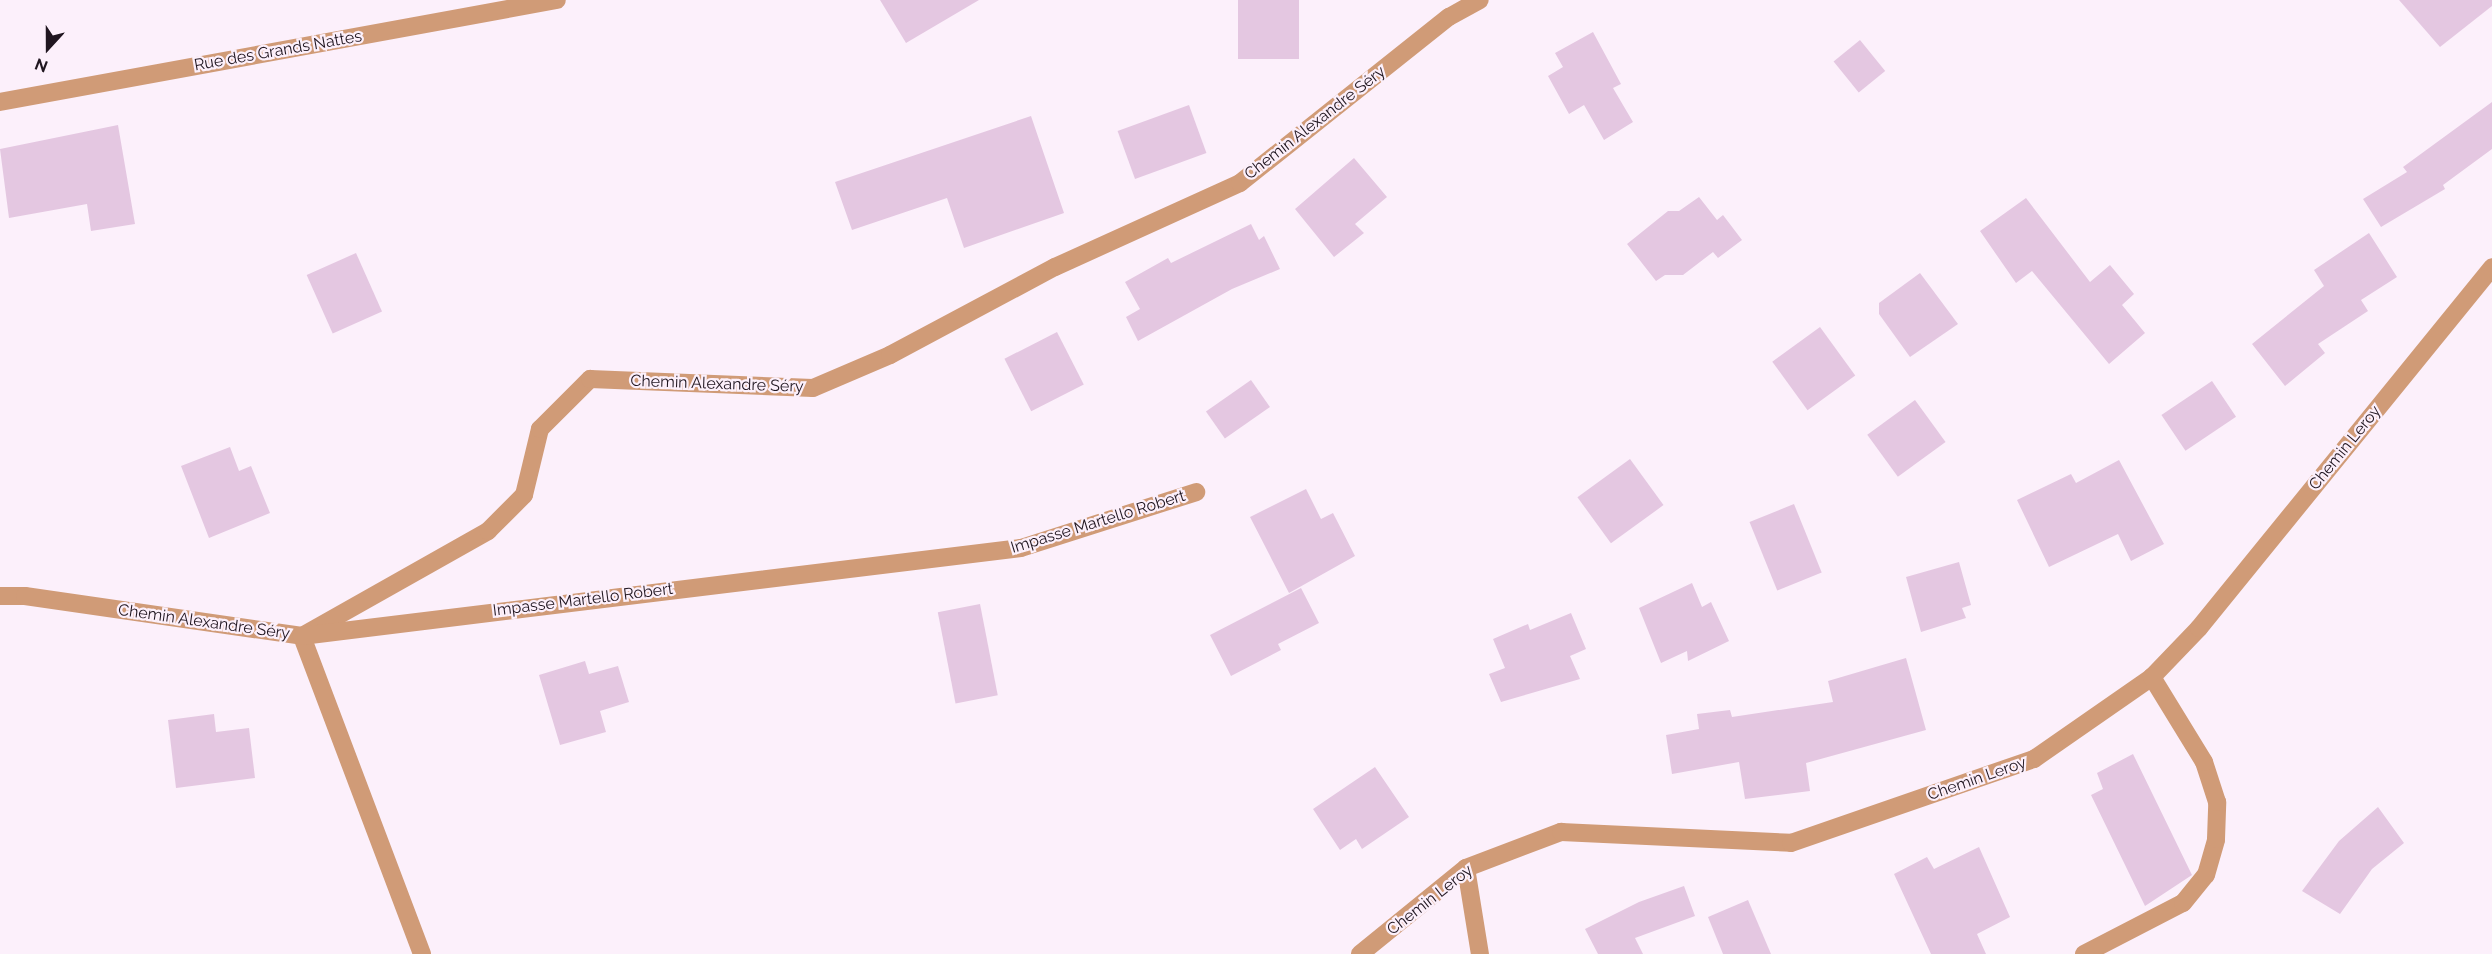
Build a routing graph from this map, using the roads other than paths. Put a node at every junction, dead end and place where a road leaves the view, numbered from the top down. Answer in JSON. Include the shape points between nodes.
{"nodes":[{"id":1,"x":557,"y":0,"type":"edge"},
{"id":2,"x":1480,"y":0,"type":"edge"},
{"id":3,"x":0,"y":102,"type":"edge"},
{"id":4,"x":2492,"y":267,"type":"edge"},
{"id":5,"x":1196,"y":492,"type":"dead end"},
{"id":6,"x":0,"y":596,"type":"edge"},
{"id":7,"x":302,"y":636,"type":"junction"},
{"id":8,"x":2152,"y":677,"type":"junction"},
{"id":9,"x":1466,"y":868,"type":"junction"},
{"id":10,"x":422,"y":954,"type":"edge"},
{"id":11,"x":1360,"y":954,"type":"edge"},
{"id":12,"x":1480,"y":954,"type":"edge"},
{"id":13,"x":2084,"y":954,"type":"edge"}],
"edges":[{"from":1,"to":3,"type":"street","name":"Rue des Grands Nattes"},
{"from":2,"to":7,"type":"street","name":"Chemin Alexandre Séry","via":[[1449,17],[1240,183],[1056,267],[842,376],[813,388],[590,379],[540,429],[524,495],[488,531]]},
{"from":4,"to":8,"type":"street","name":"Chemin Leroy","via":[[2199,628]]},
{"from":5,"to":7,"type":"street","name":"Impasse Martello Robert","via":[[1021,548]]},
{"from":6,"to":7,"type":"street","name":"Chemin Alexandre Séry","via":[[25,596]]},
{"from":7,"to":10,"type":"street"},
{"from":8,"to":9,"type":"street","name":"Chemin Leroy","via":[[2034,759],[1791,843],[1561,832]]},
{"from":8,"to":13,"type":"street","via":[[2204,762],[2217,802],[2216,839],[2206,875],[2183,903]]},
{"from":9,"to":11,"type":"street","name":"Chemin Leroy"},
{"from":9,"to":12,"type":"street"}]}
